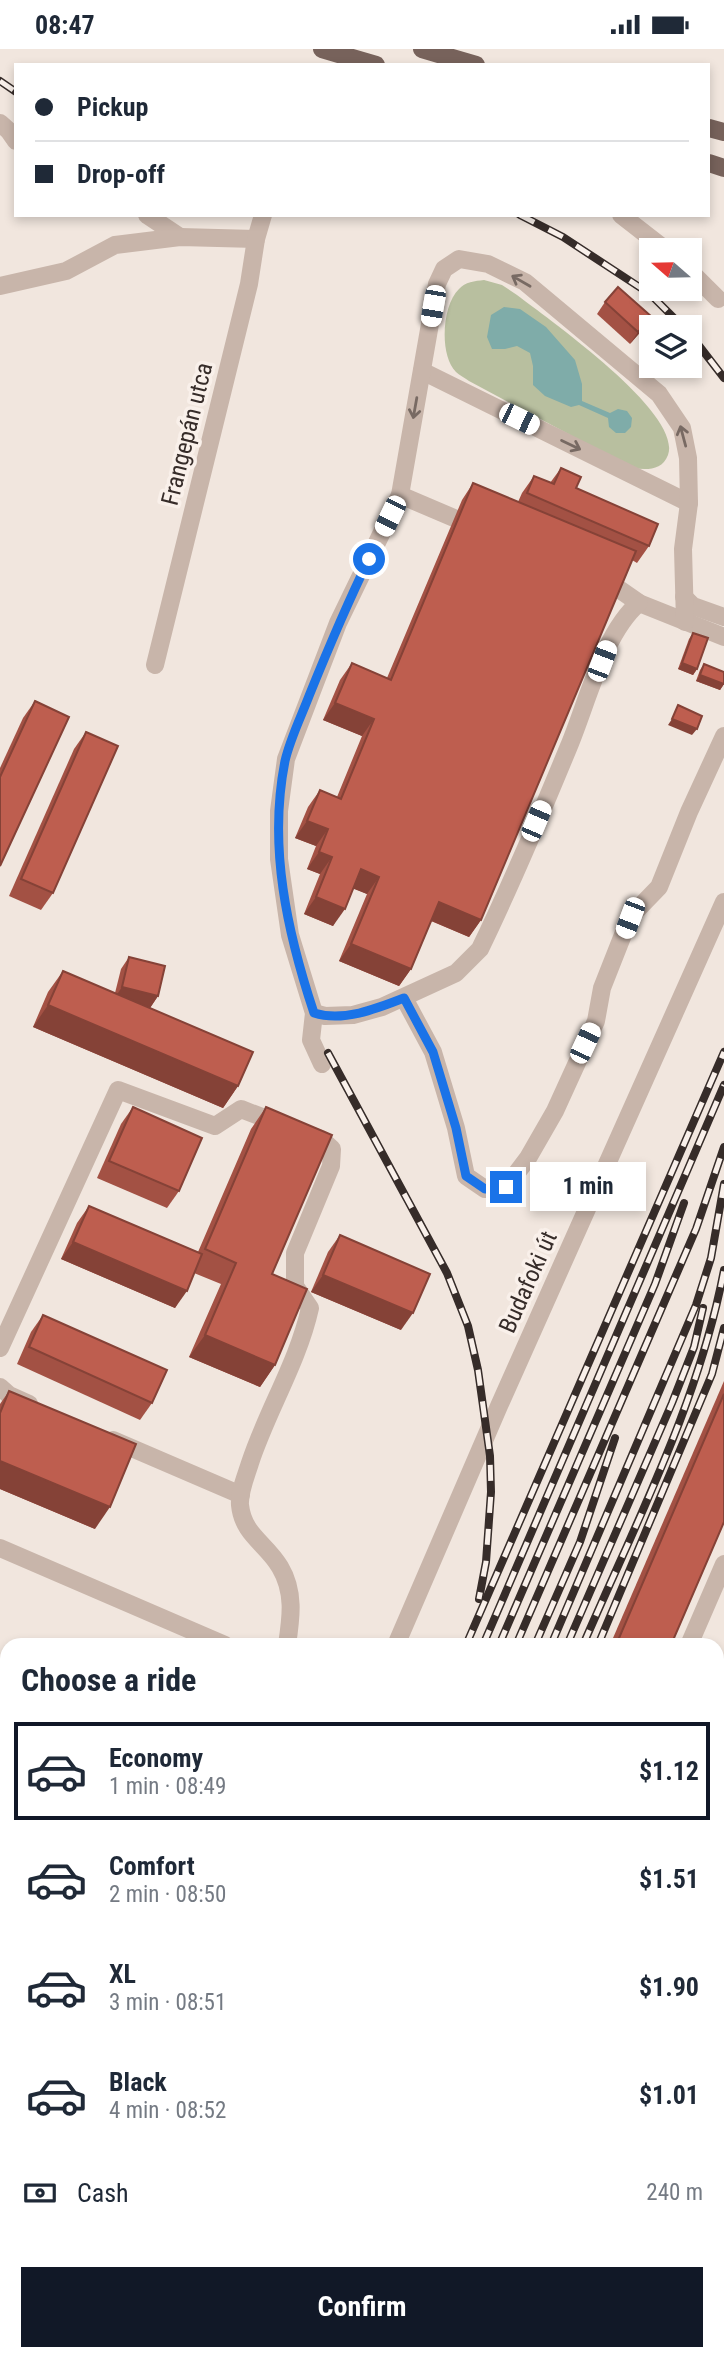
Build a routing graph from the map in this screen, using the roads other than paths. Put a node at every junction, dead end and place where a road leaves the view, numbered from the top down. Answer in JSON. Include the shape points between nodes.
{"nodes":[{"id":1,"x":321,"y":49,"type":"edge"},
{"id":2,"x":422,"y":49,"type":"edge"},
{"id":3,"x":369,"y":63,"type":"edge"},
{"id":4,"x":469,"y":63,"type":"edge"},
{"id":5,"x":0,"y":123,"type":"edge"},
{"id":6,"x":14,"y":139,"type":"edge"},
{"id":7,"x":150,"y":217,"type":"edge"},
{"id":8,"x":263,"y":217,"type":"edge"},
{"id":9,"x":624,"y":217,"type":"edge"},
{"id":10,"x":180,"y":237,"type":"junction"},
{"id":11,"x":651,"y":238,"type":"edge"},
{"id":12,"x":256,"y":239,"type":"junction"},
{"id":13,"x":702,"y":282,"type":"edge"},
{"id":14,"x":0,"y":286,"type":"edge"},
{"id":15,"x":722,"y":299,"type":"edge"},
{"id":16,"x":422,"y":371,"type":"junction"},
{"id":17,"x":400,"y":495,"type":"junction"},
{"id":18,"x":689,"y":503,"type":"junction"},
{"id":19,"x":454,"y":517,"type":"dead end"},
{"id":20,"x":616,"y":587,"type":"edge"},
{"id":21,"x":684,"y":597,"type":"junction"},
{"id":22,"x":639,"y":603,"type":"junction"},
{"id":23,"x":724,"y":617,"type":"edge"},
{"id":24,"x":685,"y":622,"type":"junction"},
{"id":25,"x":724,"y":637,"type":"edge"},
{"id":26,"x":155,"y":665,"type":"dead end"},
{"id":27,"x":724,"y":736,"type":"edge"},
{"id":28,"x":724,"y":902,"type":"edge"},
{"id":29,"x":404,"y":998,"type":"junction"},
{"id":30,"x":314,"y":1013,"type":"junction"},
{"id":31,"x":322,"y":1064,"type":"dead end"},
{"id":32,"x":0,"y":1348,"type":"edge"},
{"id":33,"x":0,"y":1387,"type":"edge"},
{"id":34,"x":46,"y":1411,"type":"edge"},
{"id":35,"x":95,"y":1432,"type":"edge"},
{"id":36,"x":241,"y":1495,"type":"junction"},
{"id":37,"x":0,"y":1548,"type":"edge"},
{"id":38,"x":724,"y":1564,"type":"edge"},
{"id":39,"x":209,"y":1638,"type":"edge"},
{"id":40,"x":288,"y":1638,"type":"edge"},
{"id":41,"x":399,"y":1638,"type":"edge"},
{"id":42,"x":692,"y":1638,"type":"edge"}],
"edges":[{"from":1,"to":3,"type":"main road"},
{"from":2,"to":4,"type":"main road"},
{"from":5,"to":6,"type":"street"},
{"from":7,"to":10,"type":"street"},
{"from":8,"to":12,"type":"street","name":"Frangepán utca"},
{"from":9,"to":11,"type":"street"},
{"from":10,"to":12,"type":"street"},
{"from":10,"to":14,"type":"street","via":[[115,245],[66,271]]},
{"from":12,"to":26,"type":"street","name":"Frangepán utca","via":[[249,284]]},
{"from":13,"to":15,"type":"street"},
{"from":16,"to":17,"type":"street","one_way":true},
{"from":16,"to":18,"type":"street","one_way":true},
{"from":18,"to":16,"type":"street","one_way":true,"via":[[682,428],[659,394],[525,282],[488,264],[459,259],[444,269],[437,284]]},
{"from":17,"to":19,"type":"street"},
{"from":17,"to":30,"type":"street","via":[[338,622],[286,759],[279,859],[290,935]]},
{"from":18,"to":21,"type":"street","via":[[683,549]]},
{"from":20,"to":22,"type":"street"},
{"from":21,"to":23,"type":"street","via":[[693,606]]},
{"from":21,"to":24,"type":"street"},
{"from":22,"to":24,"type":"street"},
{"from":22,"to":29,"type":"street","via":[[627,613],[611,640],[480,949],[456,973]]},
{"from":24,"to":25,"type":"street"},
{"from":27,"to":29,"type":"street","via":[[659,887],[630,918],[602,988],[596,1021],[555,1111],[506,1187],[485,1189],[466,1176],[433,1052]]},
{"from":28,"to":41,"type":"street","name":"Budafoki út"},
{"from":29,"to":30,"type":"street","via":[[353,1014]]},
{"from":30,"to":31,"type":"street","via":[[311,1040]]},
{"from":32,"to":36,"type":"street","via":[[118,1090],[215,1126],[241,1109],[321,1139],[332,1149],[331,1167],[295,1253],[295,1286],[310,1308],[304,1335],[257,1442]]},
{"from":33,"to":34,"type":"street"},
{"from":35,"to":36,"type":"street"},
{"from":36,"to":40,"type":"street","via":[[245,1526],[279,1565],[288,1585],[292,1612]]},
{"from":37,"to":39,"type":"street"},
{"from":38,"to":42,"type":"street"}]}
